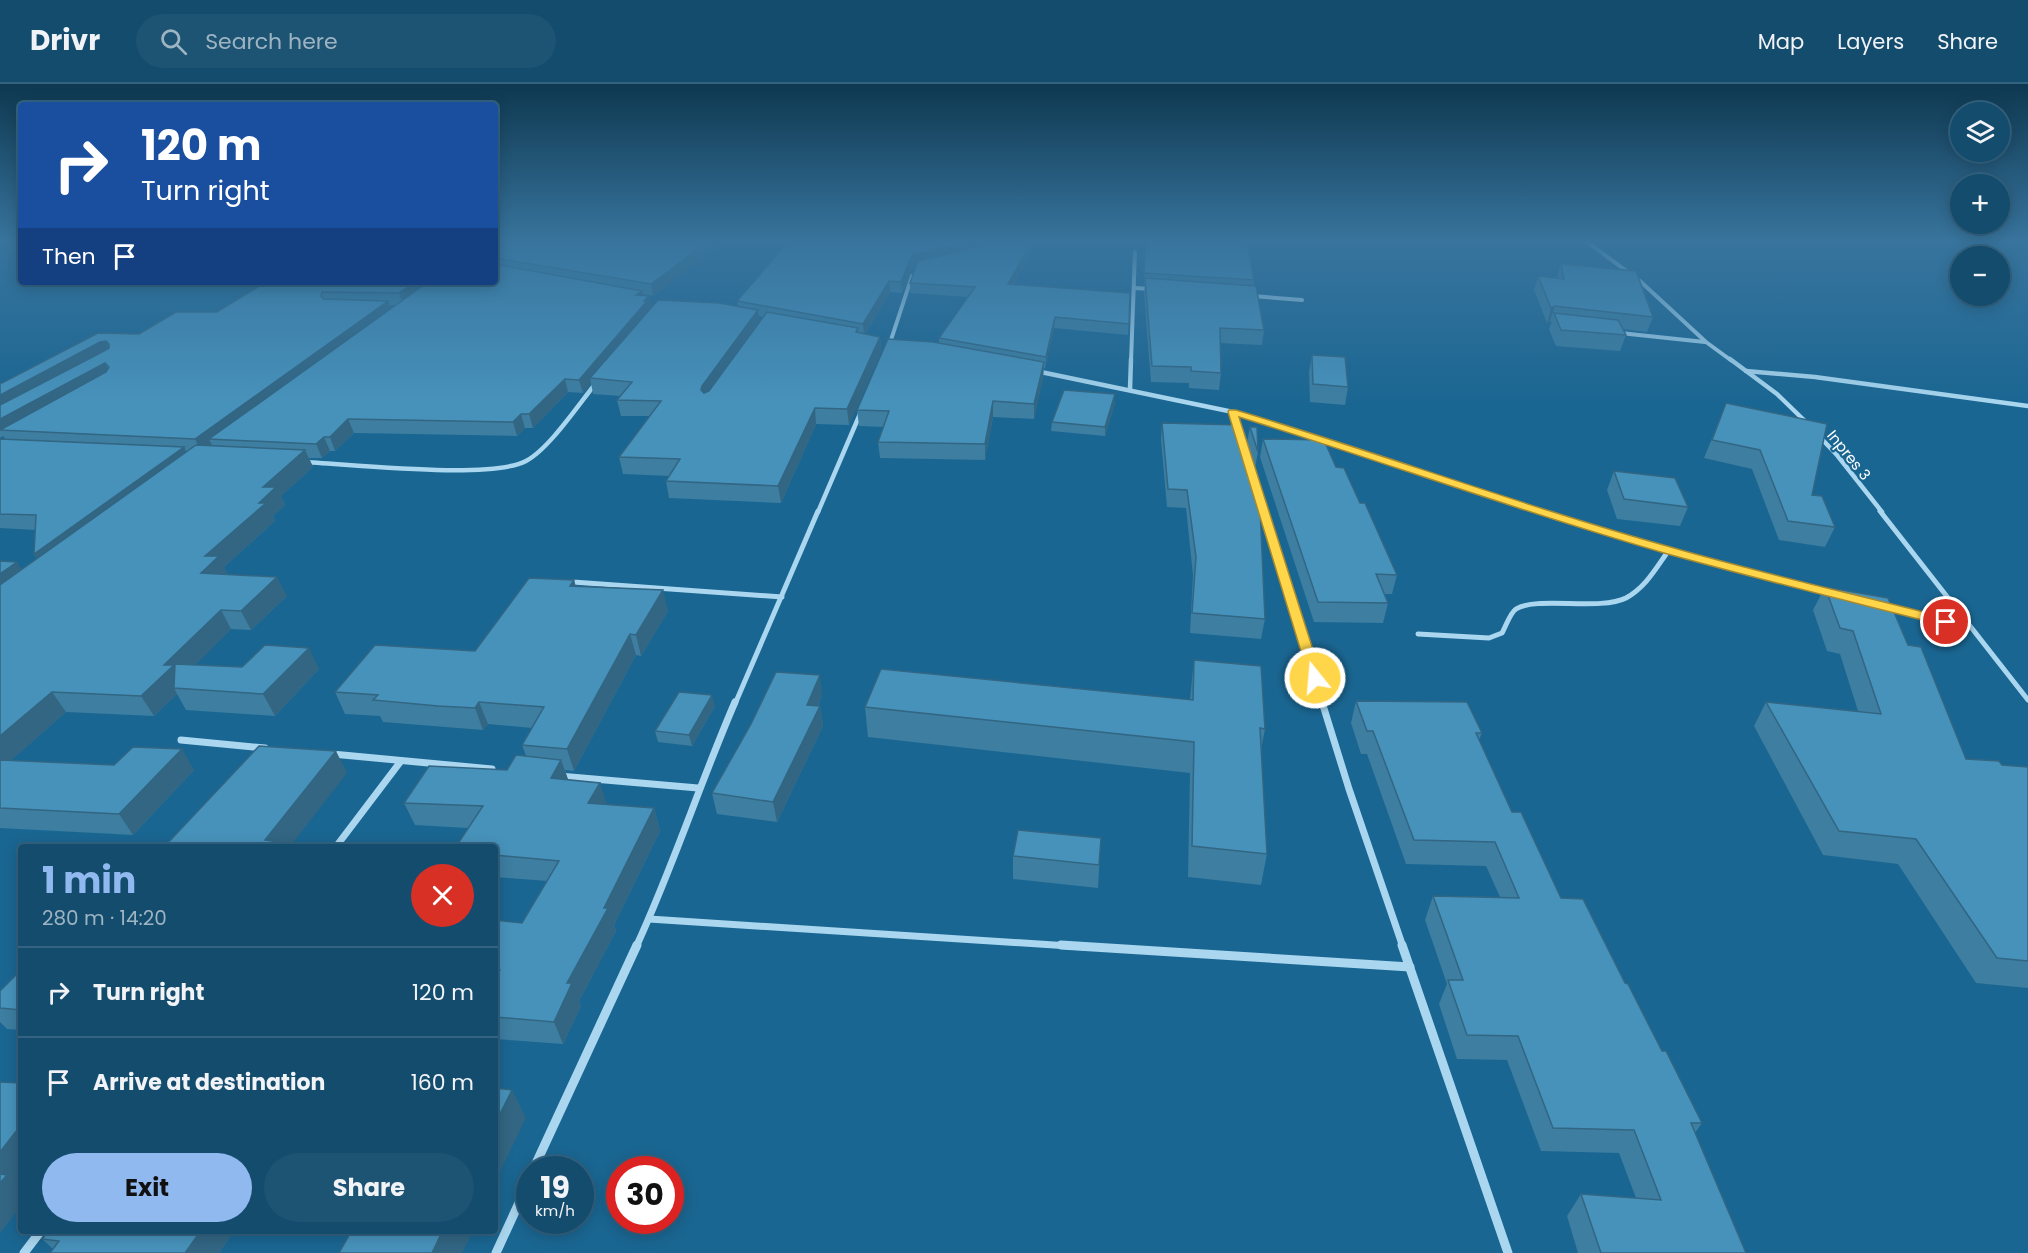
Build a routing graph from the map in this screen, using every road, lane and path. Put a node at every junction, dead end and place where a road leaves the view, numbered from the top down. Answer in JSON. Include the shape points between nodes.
{"nodes":[{"id":1,"x":906,"y":296,"type":"edge"},
{"id":2,"x":1134,"y":296,"type":"edge"},
{"id":3,"x":1246,"y":296,"type":"edge"},
{"id":4,"x":1656,"y":296,"type":"edge"},
{"id":5,"x":1302,"y":300,"type":"dead end"},
{"id":6,"x":1617,"y":332,"type":"edge"},
{"id":7,"x":878,"y":342,"type":"edge"},
{"id":8,"x":1706,"y":342,"type":"junction"},
{"id":9,"x":889,"y":344,"type":"junction"},
{"id":10,"x":900,"y":346,"type":"edge"},
{"id":11,"x":885,"y":355,"type":"edge"},
{"id":12,"x":1029,"y":370,"type":"edge"},
{"id":13,"x":1745,"y":371,"type":"junction"},
{"id":14,"x":603,"y":374,"type":"edge"},
{"id":15,"x":1130,"y":389,"type":"junction"},
{"id":16,"x":864,"y":406,"type":"edge"},
{"id":17,"x":2028,"y":406,"type":"edge"},
{"id":18,"x":1233,"y":412,"type":"junction"},
{"id":19,"x":1240,"y":435,"type":"edge"},
{"id":20,"x":300,"y":462,"type":"edge"},
{"id":21,"x":1254,"y":481,"type":"edge"},
{"id":22,"x":1669,"y":550,"type":"junction"},
{"id":23,"x":573,"y":582,"type":"edge"},
{"id":24,"x":1832,"y":593,"type":"edge"},
{"id":25,"x":782,"y":597,"type":"junction"},
{"id":26,"x":1878,"y":605,"type":"edge"},
{"id":27,"x":1969,"y":627,"type":"junction"},
{"id":28,"x":1418,"y":634,"type":"dead end"},
{"id":29,"x":2028,"y":700,"type":"edge"},
{"id":30,"x":182,"y":740,"type":"dead end"},
{"id":31,"x":274,"y":749,"type":"edge"},
{"id":32,"x":320,"y":753,"type":"edge"},
{"id":33,"x":401,"y":761,"type":"junction"},
{"id":34,"x":496,"y":770,"type":"edge"},
{"id":35,"x":556,"y":775,"type":"edge"},
{"id":36,"x":698,"y":788,"type":"junction"},
{"id":37,"x":338,"y":844,"type":"edge"},
{"id":38,"x":649,"y":919,"type":"junction"},
{"id":39,"x":1410,"y":967,"type":"junction"},
{"id":40,"x":539,"y":1156,"type":"edge"},
{"id":41,"x":516,"y":1209,"type":"edge"},
{"id":42,"x":38,"y":1234,"type":"edge"},
{"id":43,"x":24,"y":1253,"type":"edge"},
{"id":44,"x":496,"y":1253,"type":"edge"},
{"id":45,"x":1508,"y":1253,"type":"edge"}],
"edges":[{"from":1,"to":9,"type":"street"},
{"from":2,"to":15,"type":"street"},
{"from":3,"to":5,"type":"street"},
{"from":4,"to":8,"type":"street","name":"Inpres 3"},
{"from":6,"to":8,"type":"street"},
{"from":7,"to":9,"type":"street"},
{"from":8,"to":13,"type":"street","name":"Inpres 3"},
{"from":9,"to":10,"type":"street"},
{"from":9,"to":11,"type":"street"},
{"from":12,"to":15,"type":"street"},
{"from":13,"to":17,"type":"street"},
{"from":13,"to":27,"type":"street","name":"Inpres 3","via":[[1777,394],[1836,455]]},
{"from":14,"to":20,"type":"street","via":[[542,446],[520,464],[479,469]]},
{"from":15,"to":18,"type":"street"},
{"from":16,"to":25,"type":"street"},
{"from":18,"to":19,"type":"street"},
{"from":18,"to":22,"type":"street"},
{"from":21,"to":39,"type":"street","via":[[1349,789]]},
{"from":22,"to":24,"type":"street"},
{"from":22,"to":28,"type":"street","via":[[1645,585],[1624,599],[1526,605],[1515,610],[1503,633],[1489,639]]},
{"from":23,"to":25,"type":"street"},
{"from":25,"to":36,"type":"street"},
{"from":26,"to":27,"type":"street"},
{"from":27,"to":29,"type":"street","name":"Inpres 3"},
{"from":30,"to":31,"type":"street"},
{"from":32,"to":33,"type":"street"},
{"from":33,"to":34,"type":"street"},
{"from":33,"to":37,"type":"street"},
{"from":35,"to":36,"type":"street"},
{"from":36,"to":38,"type":"street"},
{"from":38,"to":39,"type":"street"},
{"from":38,"to":40,"type":"street"},
{"from":39,"to":45,"type":"street"},
{"from":41,"to":44,"type":"street"},
{"from":42,"to":43,"type":"street"}]}
